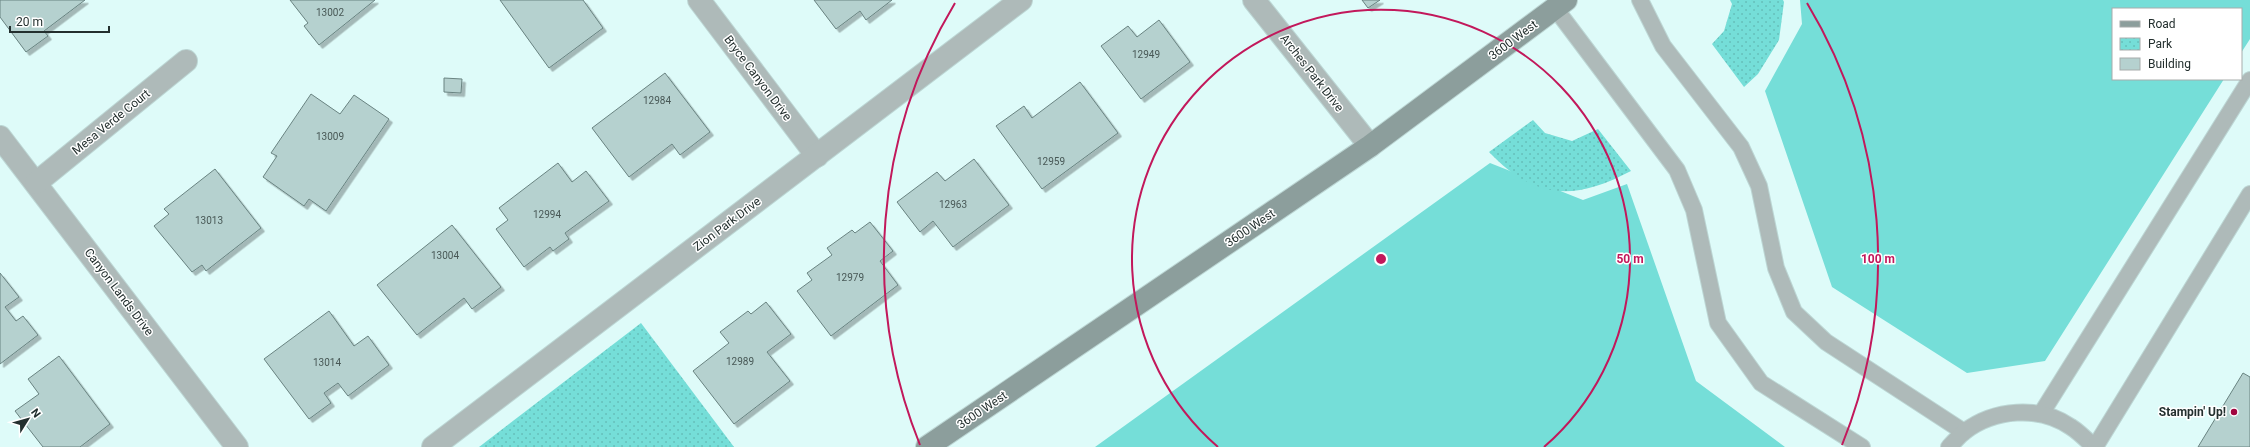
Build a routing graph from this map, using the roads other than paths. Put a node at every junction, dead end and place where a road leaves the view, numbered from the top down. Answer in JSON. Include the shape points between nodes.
{"nodes":[{"id":1,"x":699,"y":0,"type":"edge"},
{"id":2,"x":1021,"y":0,"type":"edge"},
{"id":3,"x":1254,"y":0,"type":"edge"},
{"id":4,"x":1640,"y":0,"type":"edge"},
{"id":5,"x":1560,"y":4,"type":"edge"},
{"id":6,"x":186,"y":61,"type":"dead end"},
{"id":7,"x":2250,"y":80,"type":"edge"},
{"id":8,"x":0,"y":137,"type":"edge"},
{"id":9,"x":1370,"y":146,"type":"junction"},
{"id":10,"x":817,"y":156,"type":"junction"},
{"id":11,"x":36,"y":183,"type":"junction"},
{"id":12,"x":2250,"y":194,"type":"edge"},
{"id":13,"x":2041,"y":414,"type":"junction"},
{"id":14,"x":1964,"y":432,"type":"junction"},
{"id":15,"x":237,"y":447,"type":"edge"},
{"id":16,"x":433,"y":447,"type":"edge"},
{"id":17,"x":927,"y":447,"type":"edge"},
{"id":18,"x":1862,"y":447,"type":"edge"},
{"id":19,"x":1949,"y":447,"type":"edge"},
{"id":20,"x":2095,"y":447,"type":"edge"}],
"edges":[{"from":1,"to":10,"type":"street","name":"Bryce Canyon Drive"},
{"from":2,"to":10,"type":"street","name":"Zion Park Drive"},
{"from":3,"to":9,"type":"street","name":"Arches Park Drive"},
{"from":4,"to":14,"type":"lane","via":[[1664,46],[1741,147],[1759,186],[1776,268],[1794,312],[1826,342]]},
{"from":5,"to":9,"type":"main road","name":"3600 West"},
{"from":5,"to":18,"type":"lane","via":[[1677,170],[1694,210],[1718,323],[1761,382]]},
{"from":6,"to":11,"type":"street","name":"Mesa Verde Court"},
{"from":7,"to":13,"type":"lane"},
{"from":8,"to":11,"type":"street","name":"Canyon Lands Drive"},
{"from":9,"to":17,"type":"main road","name":"3600 West"},
{"from":10,"to":16,"type":"street","name":"Zion Park Drive"},
{"from":11,"to":15,"type":"street","name":"Canyon Lands Drive"},
{"from":12,"to":20,"type":"lane"},
{"from":13,"to":14,"type":"lane","via":[[2007,413],[1988,418]]},
{"from":13,"to":20,"type":"lane","via":[[2071,426]]},
{"from":14,"to":19,"type":"lane"}]}
